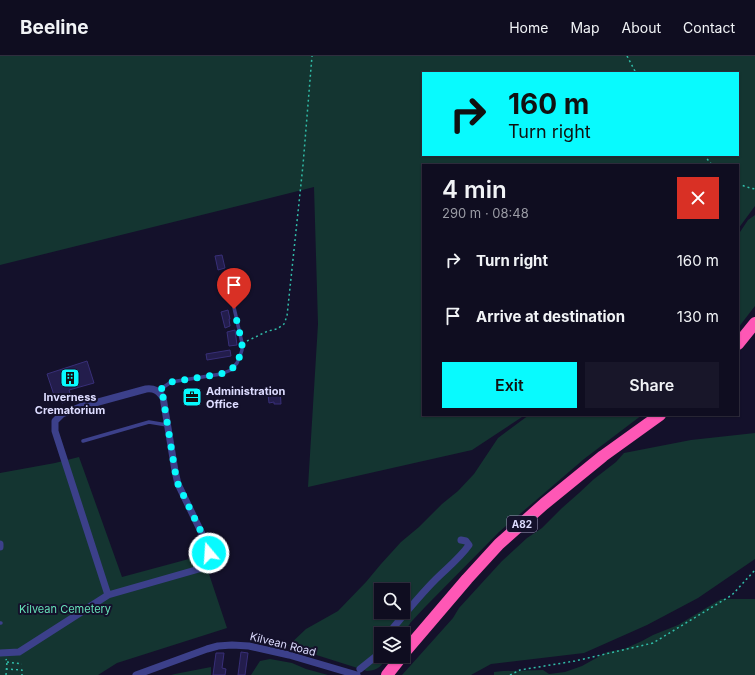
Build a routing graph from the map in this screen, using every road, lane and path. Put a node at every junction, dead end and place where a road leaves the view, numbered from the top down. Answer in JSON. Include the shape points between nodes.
{"nodes":[{"id":1,"x":312,"y":56,"type":"edge"},
{"id":2,"x":627,"y":56,"type":"edge"},
{"id":3,"x":635,"y":72,"type":"edge"},
{"id":4,"x":705,"y":156,"type":"edge"},
{"id":5,"x":711,"y":164,"type":"edge"},
{"id":6,"x":739,"y":184,"type":"edge"},
{"id":7,"x":755,"y":189,"type":"edge"},
{"id":8,"x":228,"y":281,"type":"dead end"},
{"id":9,"x":755,"y":323,"type":"edge"},
{"id":10,"x":242,"y":343,"type":"junction"},
{"id":11,"x":739,"y":343,"type":"edge"},
{"id":12,"x":158,"y":391,"type":"junction"},
{"id":13,"x":659,"y":416,"type":"edge"},
{"id":14,"x":168,"y":425,"type":"junction"},
{"id":15,"x":83,"y":441,"type":"dead end"},
{"id":16,"x":462,"y":540,"type":"dead end"},
{"id":17,"x":755,"y":570,"type":"edge"},
{"id":18,"x":108,"y":595,"type":"junction"},
{"id":19,"x":394,"y":627,"type":"edge"},
{"id":20,"x":410,"y":646,"type":"edge"},
{"id":21,"x":2,"y":653,"type":"edge"},
{"id":22,"x":374,"y":658,"type":"edge"},
{"id":23,"x":7,"y":662,"type":"junction"},
{"id":24,"x":396,"y":663,"type":"edge"},
{"id":25,"x":22,"y":664,"type":"dead end"},
{"id":26,"x":6,"y":669,"type":"junction"},
{"id":27,"x":358,"y":672,"type":"edge"},
{"id":28,"x":345,"y":673,"type":"edge"},
{"id":29,"x":6,"y":675,"type":"edge"},
{"id":30,"x":22,"y":675,"type":"edge"},
{"id":31,"x":136,"y":675,"type":"edge"},
{"id":32,"x":387,"y":675,"type":"edge"},
{"id":33,"x":510,"y":675,"type":"edge"}],
"edges":[{"from":1,"to":10,"type":"path","via":[[287,316],[284,324],[277,329]]},
{"from":2,"to":3,"type":"path"},
{"from":4,"to":5,"type":"path"},
{"from":6,"to":7,"type":"path"},
{"from":8,"to":10,"type":"lane"},
{"from":9,"to":11,"type":"highway"},
{"from":10,"to":12,"type":"lane","via":[[240,356],[231,370],[171,382]]},
{"from":12,"to":14,"type":"street","via":[[163,397]]},
{"from":12,"to":18,"type":"street","via":[[146,389],[80,407],[62,414],[55,421]]},
{"from":13,"to":20,"type":"highway","number":"A82","via":[[603,456],[499,544]]},
{"from":14,"to":15,"type":"lane","via":[[149,422]]},
{"from":14,"to":18,"type":"street","via":[[178,484],[209,553],[199,569]]},
{"from":16,"to":19,"type":"street","via":[[469,546]]},
{"from":17,"to":33,"type":"path","via":[[732,594],[653,643],[575,661],[520,670]]},
{"from":18,"to":21,"type":"street","via":[[19,652]]},
{"from":21,"to":23,"type":"path"},
{"from":22,"to":27,"type":"street"},
{"from":23,"to":25,"type":"path"},
{"from":23,"to":26,"type":"path"},
{"from":24,"to":32,"type":"highway","number":"A82"},
{"from":26,"to":29,"type":"path"},
{"from":26,"to":30,"type":"path","via":[[22,670]]},
{"from":27,"to":28,"type":"street","name":"Kilvean Road"},
{"from":28,"to":31,"type":"street","name":"Kilvean Road","via":[[289,655],[232,645],[207,649]]}]}
